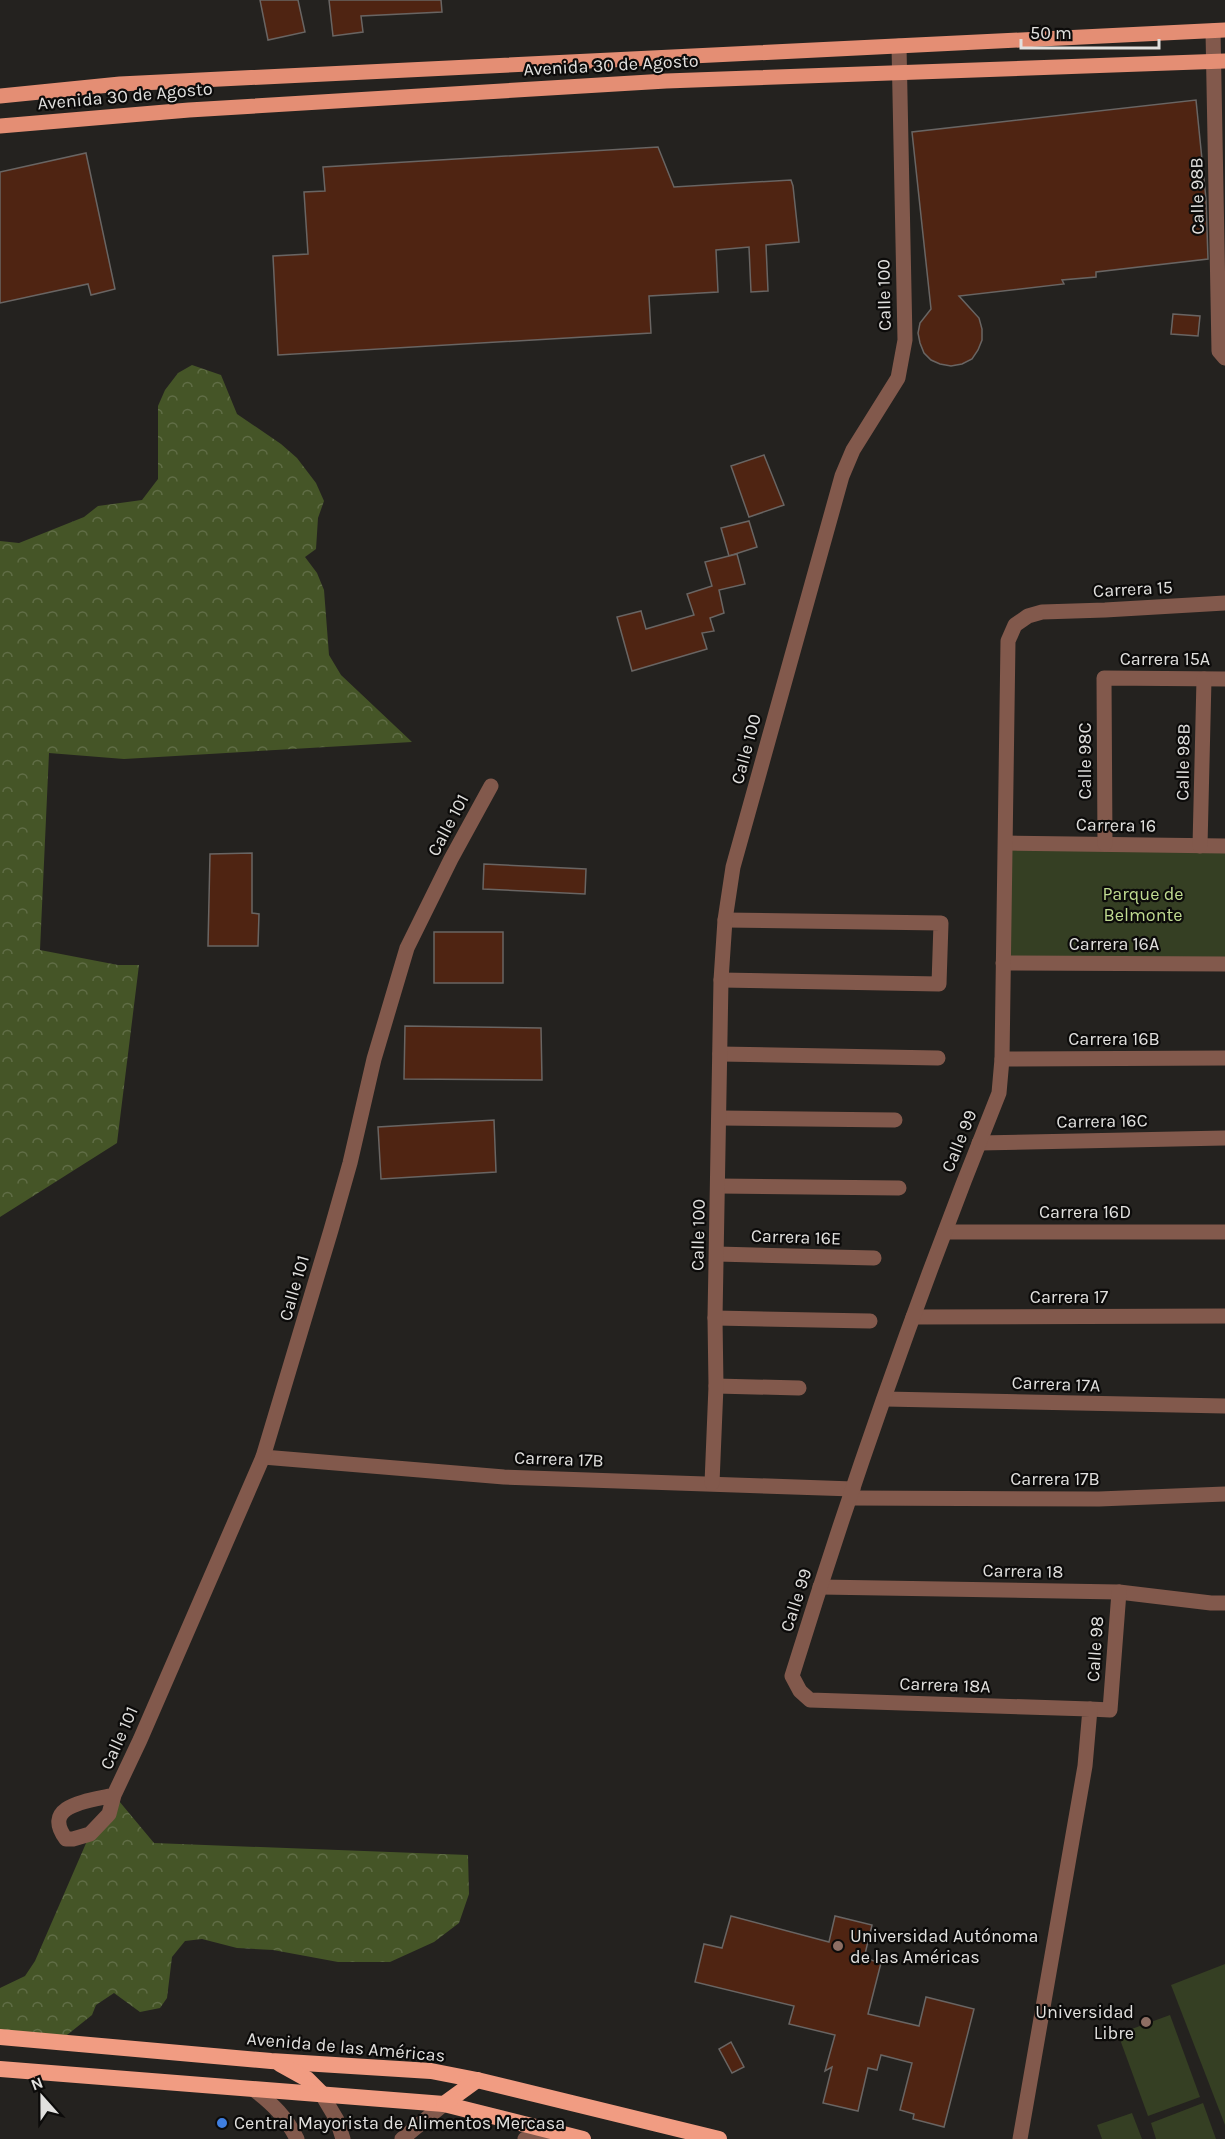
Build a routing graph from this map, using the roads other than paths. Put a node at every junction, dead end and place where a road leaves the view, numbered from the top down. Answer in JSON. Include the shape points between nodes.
{"nodes":[{"id":1,"x":1219,"y":30,"type":"edge"},
{"id":2,"x":899,"y":46,"type":"junction"},
{"id":3,"x":1220,"y":62,"type":"edge"},
{"id":4,"x":900,"y":72,"type":"junction"},
{"id":5,"x":0,"y":96,"type":"edge"},
{"id":6,"x":0,"y":126,"type":"edge"},
{"id":7,"x":1225,"y":358,"type":"edge"},
{"id":8,"x":1225,"y":603,"type":"edge"},
{"id":9,"x":1042,"y":612,"type":"joint"},
{"id":10,"x":1104,"y":678,"type":"joint"},
{"id":11,"x":1204,"y":679,"type":"junction"},
{"id":12,"x":1225,"y":679,"type":"edge"},
{"id":13,"x":491,"y":786,"type":"dead end"},
{"id":14,"x":1006,"y":843,"type":"junction"},
{"id":15,"x":1105,"y":844,"type":"junction"},
{"id":16,"x":1200,"y":846,"type":"junction"},
{"id":17,"x":1225,"y":846,"type":"edge"},
{"id":18,"x":725,"y":920,"type":"junction"},
{"id":19,"x":1003,"y":963,"type":"junction"},
{"id":20,"x":1225,"y":964,"type":"edge"},
{"id":21,"x":721,"y":980,"type":"junction"},
{"id":22,"x":720,"y":1054,"type":"junction"},
{"id":23,"x":1225,"y":1058,"type":"edge"},
{"id":24,"x":938,"y":1059,"type":"dead end"},
{"id":25,"x":1002,"y":1059,"type":"junction"},
{"id":26,"x":720,"y":1118,"type":"junction"},
{"id":27,"x":895,"y":1120,"type":"dead end"},
{"id":28,"x":1225,"y":1138,"type":"edge"},
{"id":29,"x":979,"y":1143,"type":"junction"},
{"id":30,"x":718,"y":1185,"type":"junction"},
{"id":31,"x":899,"y":1188,"type":"dead end"},
{"id":32,"x":945,"y":1232,"type":"junction"},
{"id":33,"x":1225,"y":1232,"type":"edge"},
{"id":34,"x":717,"y":1254,"type":"junction"},
{"id":35,"x":874,"y":1258,"type":"dead end"},
{"id":36,"x":1225,"y":1316,"type":"edge"},
{"id":37,"x":914,"y":1317,"type":"junction"},
{"id":38,"x":715,"y":1318,"type":"junction"},
{"id":39,"x":870,"y":1321,"type":"dead end"},
{"id":40,"x":716,"y":1386,"type":"junction"},
{"id":41,"x":799,"y":1388,"type":"dead end"},
{"id":42,"x":885,"y":1399,"type":"junction"},
{"id":43,"x":1225,"y":1406,"type":"edge"},
{"id":44,"x":263,"y":1457,"type":"junction"},
{"id":45,"x":712,"y":1483,"type":"junction"},
{"id":46,"x":852,"y":1493,"type":"junction"},
{"id":47,"x":1225,"y":1494,"type":"edge"},
{"id":48,"x":820,"y":1587,"type":"junction"},
{"id":49,"x":1119,"y":1592,"type":"junction"},
{"id":50,"x":1225,"y":1603,"type":"edge"},
{"id":51,"x":792,"y":1676,"type":"joint"},
{"id":52,"x":1089,"y":1708,"type":"junction"},
{"id":53,"x":1110,"y":1710,"type":"joint"},
{"id":54,"x":114,"y":1795,"type":"dead end"},
{"id":55,"x":0,"y":2037,"type":"edge"},
{"id":56,"x":271,"y":2061,"type":"junction"},
{"id":57,"x":0,"y":2069,"type":"edge"},
{"id":58,"x":477,"y":2080,"type":"junction"},
{"id":59,"x":253,"y":2089,"type":"junction"},
{"id":60,"x":321,"y":2093,"type":"junction"},
{"id":61,"x":444,"y":2104,"type":"junction"},
{"id":62,"x":561,"y":2133,"type":"junction"},
{"id":63,"x":297,"y":2139,"type":"edge"},
{"id":64,"x":343,"y":2139,"type":"edge"},
{"id":65,"x":402,"y":2139,"type":"edge"},
{"id":66,"x":525,"y":2139,"type":"edge"},
{"id":67,"x":583,"y":2139,"type":"edge"},
{"id":68,"x":718,"y":2139,"type":"edge"},
{"id":69,"x":1020,"y":2139,"type":"edge"}],
"edges":[{"from":1,"to":2,"type":"main road","name":"Avenida 30 de Agosto"},
{"from":1,"to":3,"type":"street","name":"Calle 98B"},
{"from":2,"to":4,"type":"street","name":"Calle 100"},
{"from":2,"to":5,"type":"main road","name":"Avenida 30 de Agosto","via":[[120,84]]},
{"from":3,"to":4,"type":"main road","name":"Avenida 30 de Agosto"},
{"from":3,"to":7,"type":"street","name":"Calle 98B","via":[[1219,351]]},
{"from":4,"to":6,"type":"main road","name":"Avenida 30 de Agosto","via":[[630,83],[189,110]]},
{"from":4,"to":18,"type":"street","name":"Calle 100","via":[[905,340],[898,378],[853,450],[842,476],[733,867]]},
{"from":8,"to":9,"type":"street","name":"Carrera 15"},
{"from":9,"to":14,"type":"street","name":"Calle 99","via":[[1015,625],[1008,641]]},
{"from":10,"to":11,"type":"street","name":"Carrera 15A"},
{"from":10,"to":15,"type":"street","name":"Calle 98C"},
{"from":11,"to":12,"type":"street","name":"Carrera 15A"},
{"from":11,"to":16,"type":"street","name":"Calle 98B"},
{"from":13,"to":44,"type":"street","name":"Calle 101","via":[[407,948],[374,1059],[350,1163]]},
{"from":14,"to":15,"type":"street","name":"Carrera 16"},
{"from":14,"to":19,"type":"street","name":"Calle 99"},
{"from":15,"to":16,"type":"street","name":"Carrera 16"},
{"from":16,"to":17,"type":"street","name":"Carrera 16"},
{"from":18,"to":21,"type":"street","name":"Calle 100"},
{"from":18,"to":21,"type":"street","via":[[941,923],[939,984]]},
{"from":19,"to":20,"type":"street","name":"Carrera 16A"},
{"from":19,"to":25,"type":"street","name":"Calle 99"},
{"from":21,"to":22,"type":"street","name":"Calle 100"},
{"from":22,"to":24,"type":"street"},
{"from":22,"to":26,"type":"street","name":"Calle 100"},
{"from":23,"to":25,"type":"street","name":"Carrera 16B"},
{"from":25,"to":29,"type":"street","name":"Calle 99","via":[[999,1093]]},
{"from":26,"to":27,"type":"street"},
{"from":26,"to":30,"type":"street","name":"Calle 100"},
{"from":28,"to":29,"type":"street","name":"Carrera 16C"},
{"from":29,"to":32,"type":"street","name":"Calle 99"},
{"from":30,"to":31,"type":"street"},
{"from":30,"to":34,"type":"street","name":"Calle 100"},
{"from":32,"to":33,"type":"street","name":"Carrera 16D"},
{"from":32,"to":37,"type":"street","name":"Calle 99"},
{"from":34,"to":35,"type":"street","name":"Carrera 16E"},
{"from":34,"to":38,"type":"street","name":"Calle 100"},
{"from":36,"to":37,"type":"street","name":"Carrera 17"},
{"from":37,"to":42,"type":"street","name":"Calle 99"},
{"from":38,"to":39,"type":"street"},
{"from":38,"to":40,"type":"street","name":"Calle 100"},
{"from":40,"to":41,"type":"street"},
{"from":40,"to":45,"type":"street","name":"Calle 100"},
{"from":42,"to":43,"type":"street","name":"Carrera 17A"},
{"from":42,"to":46,"type":"street","name":"Calle 99"},
{"from":44,"to":45,"type":"street","name":"Carrera 17B","via":[[504,1477]]},
{"from":44,"to":54,"type":"street","name":"Calle 101"},
{"from":45,"to":46,"type":"street","name":"Carrera 17B"},
{"from":46,"to":47,"type":"street","name":"Carrera 17B","via":[[1100,1499]]},
{"from":46,"to":48,"type":"street","name":"Calle 99"},
{"from":48,"to":49,"type":"street","name":"Carrera 18"},
{"from":48,"to":51,"type":"street","name":"Calle 99"},
{"from":49,"to":50,"type":"street","name":"Carrera 18"},
{"from":49,"to":53,"type":"street","name":"Calle 98"},
{"from":51,"to":52,"type":"street","name":"Carrera 18A","via":[[810,1700]]},
{"from":52,"to":53,"type":"street","name":"Carrera 18A"},
{"from":52,"to":69,"type":"street","via":[[1085,1766]]},
{"from":55,"to":56,"type":"highway","name":"Avenida de las Américas"},
{"from":56,"to":58,"type":"highway","name":"Avenida de las Américas","via":[[381,2066]]},
{"from":56,"to":60,"type":"highway","via":[[298,2073]]},
{"from":57,"to":59,"type":"highway"},
{"from":58,"to":61,"type":"highway"},
{"from":58,"to":68,"type":"highway","name":"Avenida de las Américas"},
{"from":59,"to":60,"type":"highway"},
{"from":59,"to":63,"type":"street","via":[[274,2104]]},
{"from":60,"to":61,"type":"highway"},
{"from":60,"to":64,"type":"street"},
{"from":61,"to":62,"type":"highway"},
{"from":61,"to":65,"type":"street"},
{"from":62,"to":66,"type":"street"},
{"from":62,"to":67,"type":"highway"}]}
